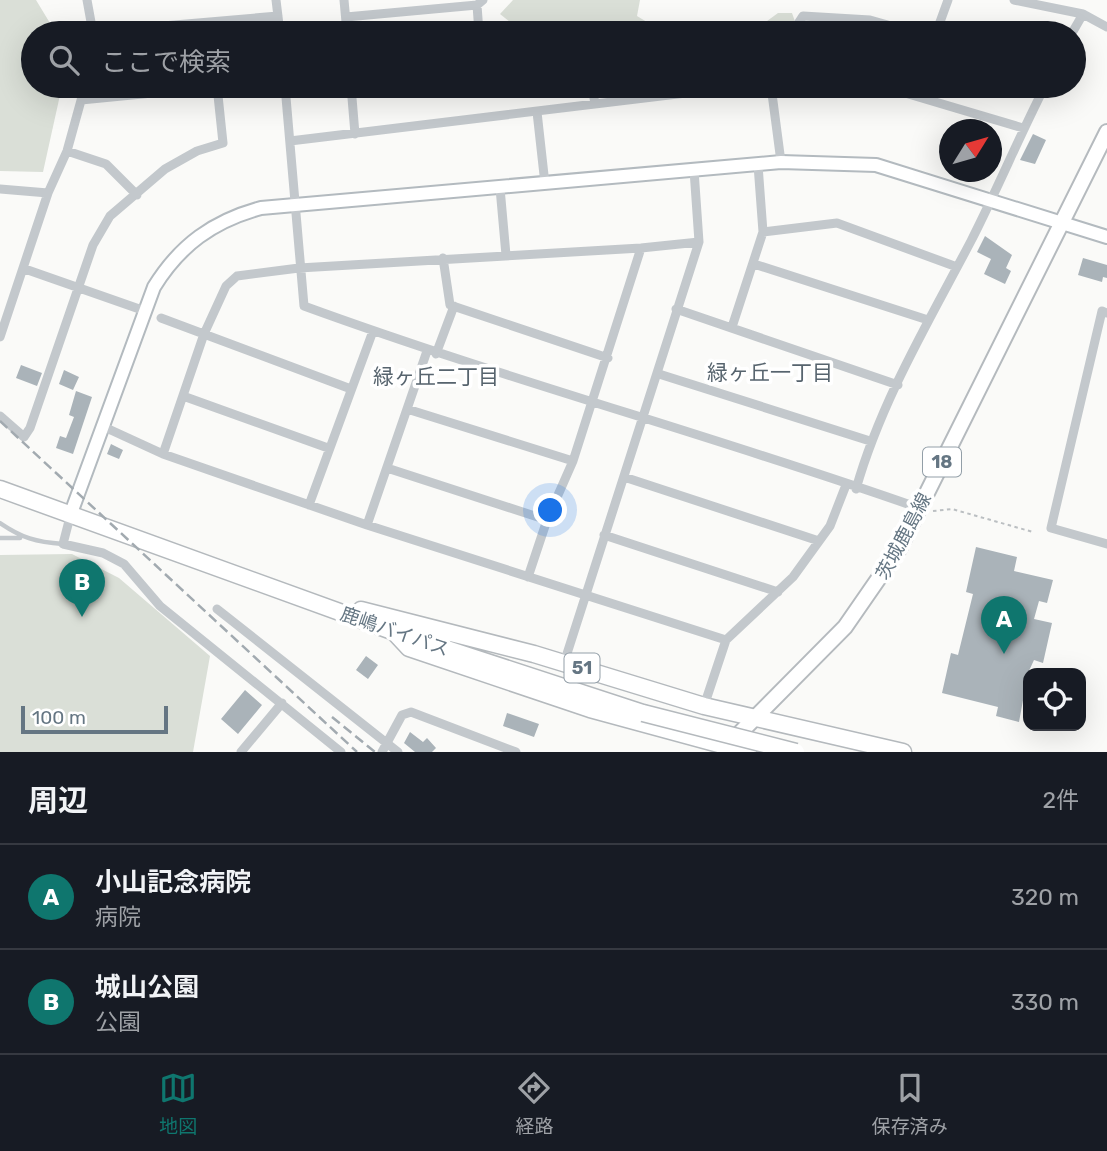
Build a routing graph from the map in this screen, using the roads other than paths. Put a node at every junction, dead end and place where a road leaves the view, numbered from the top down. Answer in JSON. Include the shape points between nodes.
{"nodes":[{"id":1,"x":87,"y":0,"type":"edge"},
{"id":2,"x":276,"y":0,"type":"edge"},
{"id":3,"x":344,"y":0,"type":"edge"},
{"id":4,"x":948,"y":0,"type":"edge"},
{"id":5,"x":1014,"y":0,"type":"edge"},
{"id":6,"x":480,"y":3,"type":"edge"},
{"id":7,"x":1083,"y":14,"type":"junction"},
{"id":8,"x":278,"y":16,"type":"junction"},
{"id":9,"x":346,"y":17,"type":"junction"},
{"id":10,"x":91,"y":21,"type":"edge"},
{"id":11,"x":220,"y":21,"type":"edge"},
{"id":12,"x":279,"y":21,"type":"edge"},
{"id":13,"x":346,"y":21,"type":"edge"},
{"id":14,"x":480,"y":21,"type":"edge"},
{"id":15,"x":800,"y":21,"type":"edge"},
{"id":16,"x":874,"y":21,"type":"edge"},
{"id":17,"x":940,"y":21,"type":"edge"},
{"id":18,"x":1079,"y":21,"type":"edge"},
{"id":19,"x":1107,"y":27,"type":"edge"},
{"id":20,"x":100,"y":98,"type":"edge"},
{"id":21,"x":218,"y":98,"type":"edge"},
{"id":22,"x":286,"y":98,"type":"edge"},
{"id":23,"x":352,"y":98,"type":"edge"},
{"id":24,"x":594,"y":98,"type":"edge"},
{"id":25,"x":645,"y":98,"type":"edge"},
{"id":26,"x":773,"y":98,"type":"edge"},
{"id":27,"x":922,"y":98,"type":"edge"},
{"id":28,"x":1039,"y":98,"type":"edge"},
{"id":29,"x":80,"y":100,"type":"joint"},
{"id":30,"x":595,"y":104,"type":"junction"},
{"id":31,"x":537,"y":111,"type":"junction"},
{"id":32,"x":1023,"y":128,"type":"junction"},
{"id":33,"x":1107,"y":132,"type":"edge"},
{"id":34,"x":355,"y":134,"type":"junction"},
{"id":35,"x":290,"y":141,"type":"junction"},
{"id":36,"x":67,"y":151,"type":"junction"},
{"id":37,"x":781,"y":162,"type":"junction"},
{"id":38,"x":758,"y":165,"type":"junction"},
{"id":39,"x":694,"y":170,"type":"junction"},
{"id":40,"x":545,"y":184,"type":"junction"},
{"id":41,"x":499,"y":188,"type":"junction"},
{"id":42,"x":0,"y":189,"type":"edge"},
{"id":43,"x":48,"y":194,"type":"junction"},
{"id":44,"x":136,"y":195,"type":"junction"},
{"id":45,"x":991,"y":201,"type":"junction"},
{"id":46,"x":296,"y":206,"type":"junction"},
{"id":47,"x":1061,"y":222,"type":"junction"},
{"id":48,"x":763,"y":232,"type":"junction"},
{"id":49,"x":1107,"y":237,"type":"edge"},
{"id":50,"x":699,"y":242,"type":"junction"},
{"id":51,"x":641,"y":248,"type":"junction"},
{"id":52,"x":506,"y":255,"type":"junction"},
{"id":53,"x":443,"y":258,"type":"junction"},
{"id":54,"x":754,"y":264,"type":"junction"},
{"id":55,"x":957,"y":267,"type":"junction"},
{"id":56,"x":299,"y":268,"type":"junction"},
{"id":57,"x":25,"y":269,"type":"junction"},
{"id":58,"x":79,"y":289,"type":"junction"},
{"id":59,"x":454,"y":306,"type":"junction"},
{"id":60,"x":676,"y":309,"type":"junction"},
{"id":61,"x":145,"y":310,"type":"junction"},
{"id":62,"x":1107,"y":313,"type":"edge"},
{"id":63,"x":161,"y":318,"type":"dead end"},
{"id":64,"x":928,"y":320,"type":"junction"},
{"id":65,"x":732,"y":327,"type":"junction"},
{"id":66,"x":1,"y":331,"type":"edge"},
{"id":67,"x":373,"y":331,"type":"junction"},
{"id":68,"x":204,"y":334,"type":"junction"},
{"id":69,"x":431,"y":352,"type":"junction"},
{"id":70,"x":608,"y":358,"type":"junction"},
{"id":71,"x":659,"y":374,"type":"junction"},
{"id":72,"x":898,"y":384,"type":"junction"},
{"id":73,"x":351,"y":389,"type":"junction"},
{"id":74,"x":183,"y":396,"type":"junction"},
{"id":75,"x":592,"y":401,"type":"junction"},
{"id":76,"x":407,"y":409,"type":"junction"},
{"id":77,"x":0,"y":416,"type":"edge"},
{"id":78,"x":643,"y":417,"type":"junction"},
{"id":79,"x":102,"y":426,"type":"junction"},
{"id":80,"x":870,"y":441,"type":"junction"},
{"id":81,"x":328,"y":448,"type":"junction"},
{"id":82,"x":163,"y":454,"type":"junction"},
{"id":83,"x":573,"y":461,"type":"junction"},
{"id":84,"x":387,"y":468,"type":"junction"},
{"id":85,"x":624,"y":477,"type":"junction"},
{"id":86,"x":851,"y":487,"type":"junction"},
{"id":87,"x":0,"y":489,"type":"edge"},
{"id":88,"x":309,"y":505,"type":"junction"},
{"id":89,"x":926,"y":510,"type":"junction"},
{"id":90,"x":71,"y":513,"type":"junction"},
{"id":91,"x":547,"y":520,"type":"junction"},
{"id":92,"x":0,"y":523,"type":"edge"},
{"id":93,"x":367,"y":525,"type":"junction"},
{"id":94,"x":604,"y":535,"type":"junction"},
{"id":95,"x":0,"y":538,"type":"edge"},
{"id":96,"x":21,"y":538,"type":"junction"},
{"id":97,"x":820,"y":541,"type":"junction"},
{"id":98,"x":63,"y":544,"type":"junction"},
{"id":99,"x":1107,"y":544,"type":"edge"},
{"id":100,"x":528,"y":578,"type":"junction"},
{"id":101,"x":260,"y":584,"type":"junction"},
{"id":102,"x":778,"y":592,"type":"junction"},
{"id":103,"x":584,"y":594,"type":"junction"},
{"id":104,"x":217,"y":608,"type":"dead end"},
{"id":105,"x":392,"y":631,"type":"junction"},
{"id":106,"x":726,"y":640,"type":"junction"},
{"id":107,"x":564,"y":663,"type":"junction"},
{"id":108,"x":282,"y":703,"type":"junction"},
{"id":109,"x":704,"y":706,"type":"junction"},
{"id":110,"x":756,"y":718,"type":"junction"},
{"id":111,"x":385,"y":748,"type":"edge"},
{"id":112,"x":723,"y":749,"type":"edge"},
{"id":113,"x":241,"y":752,"type":"edge"},
{"id":114,"x":341,"y":752,"type":"edge"},
{"id":115,"x":398,"y":752,"type":"edge"},
{"id":116,"x":516,"y":752,"type":"edge"},
{"id":117,"x":748,"y":752,"type":"edge"},
{"id":118,"x":796,"y":752,"type":"edge"},
{"id":119,"x":903,"y":752,"type":"edge"}],
"edges":[{"from":1,"to":10,"type":"street"},
{"from":2,"to":8,"type":"street"},
{"from":3,"to":9,"type":"street"},
{"from":4,"to":17,"type":"street"},
{"from":5,"to":7,"type":"street"},
{"from":6,"to":9,"type":"street"},
{"from":6,"to":14,"type":"street"},
{"from":7,"to":18,"type":"street"},
{"from":7,"to":19,"type":"street"},
{"from":8,"to":11,"type":"street"},
{"from":8,"to":12,"type":"street"},
{"from":9,"to":13,"type":"street"},
{"from":15,"to":16,"type":"street","via":[[803,16]]},
{"from":20,"to":29,"type":"street"},
{"from":21,"to":44,"type":"street","via":[[223,143],[165,169]]},
{"from":22,"to":35,"type":"street"},
{"from":23,"to":34,"type":"street"},
{"from":24,"to":30,"type":"street"},
{"from":25,"to":30,"type":"street"},
{"from":26,"to":37,"type":"street"},
{"from":27,"to":32,"type":"street"},
{"from":28,"to":32,"type":"street"},
{"from":29,"to":36,"type":"street"},
{"from":30,"to":31,"type":"street"},
{"from":31,"to":34,"type":"street"},
{"from":31,"to":40,"type":"street"},
{"from":32,"to":45,"type":"street"},
{"from":33,"to":47,"type":"main road","name":"茨城鹿島線","number":"18"},
{"from":34,"to":35,"type":"street"},
{"from":35,"to":46,"type":"street"},
{"from":36,"to":43,"type":"street"},
{"from":36,"to":44,"type":"street","via":[[106,164]]},
{"from":37,"to":38,"type":"street"},
{"from":37,"to":45,"type":"street","via":[[876,165]]},
{"from":38,"to":39,"type":"street"},
{"from":38,"to":48,"type":"street"},
{"from":39,"to":40,"type":"street"},
{"from":39,"to":50,"type":"street"},
{"from":40,"to":41,"type":"street"},
{"from":41,"to":46,"type":"street"},
{"from":41,"to":52,"type":"street"},
{"from":42,"to":43,"type":"street"},
{"from":43,"to":57,"type":"street"},
{"from":44,"to":58,"type":"street","via":[[110,216],[93,244]]},
{"from":45,"to":47,"type":"street"},
{"from":45,"to":55,"type":"street"},
{"from":46,"to":56,"type":"street"},
{"from":46,"to":61,"type":"street","via":[[233,215],[207,229],[167,265]]},
{"from":47,"to":49,"type":"street"},
{"from":47,"to":89,"type":"main road","name":"茨城鹿島線","number":"18"},
{"from":48,"to":54,"type":"street"},
{"from":48,"to":55,"type":"street","via":[[837,223]]},
{"from":50,"to":51,"type":"street"},
{"from":50,"to":60,"type":"street"},
{"from":51,"to":52,"type":"street"},
{"from":51,"to":70,"type":"street"},
{"from":52,"to":53,"type":"street"},
{"from":53,"to":56,"type":"street"},
{"from":53,"to":59,"type":"street","via":[[450,305]]},
{"from":54,"to":64,"type":"street"},
{"from":54,"to":65,"type":"street"},
{"from":55,"to":64,"type":"street"},
{"from":56,"to":67,"type":"street","via":[[304,306]]},
{"from":56,"to":68,"type":"street","via":[[237,276],[226,286]]},
{"from":57,"to":58,"type":"street"},
{"from":57,"to":66,"type":"street"},
{"from":58,"to":61,"type":"street"},
{"from":58,"to":77,"type":"street","via":[[24,437]]},
{"from":59,"to":69,"type":"street"},
{"from":59,"to":70,"type":"street"},
{"from":60,"to":65,"type":"street"},
{"from":60,"to":71,"type":"street"},
{"from":61,"to":79,"type":"street"},
{"from":62,"to":99,"type":"street","via":[[1102,311],[1051,528]]},
{"from":63,"to":68,"type":"street"},
{"from":64,"to":72,"type":"street"},
{"from":65,"to":72,"type":"street"},
{"from":67,"to":69,"type":"street"},
{"from":67,"to":73,"type":"street"},
{"from":68,"to":73,"type":"street"},
{"from":68,"to":74,"type":"street"},
{"from":69,"to":75,"type":"street"},
{"from":69,"to":76,"type":"street"},
{"from":70,"to":75,"type":"street"},
{"from":71,"to":78,"type":"street"},
{"from":71,"to":80,"type":"street"},
{"from":72,"to":80,"type":"street"},
{"from":73,"to":81,"type":"street"},
{"from":74,"to":81,"type":"street"},
{"from":74,"to":82,"type":"street"},
{"from":75,"to":78,"type":"street"},
{"from":75,"to":83,"type":"street"},
{"from":76,"to":83,"type":"street"},
{"from":76,"to":84,"type":"street"},
{"from":78,"to":85,"type":"street"},
{"from":78,"to":86,"type":"street"},
{"from":79,"to":82,"type":"street"},
{"from":79,"to":90,"type":"street"},
{"from":80,"to":86,"type":"street"},
{"from":81,"to":88,"type":"street"},
{"from":82,"to":88,"type":"street"},
{"from":83,"to":91,"type":"street"},
{"from":84,"to":91,"type":"street"},
{"from":84,"to":93,"type":"street"},
{"from":85,"to":94,"type":"street"},
{"from":85,"to":97,"type":"street"},
{"from":86,"to":89,"type":"street"},
{"from":86,"to":97,"type":"street"},
{"from":87,"to":90,"type":"highway","name":"鹿嶋バイパス","number":"51"},
{"from":88,"to":93,"type":"street"},
{"from":89,"to":110,"type":"main road","name":"茨城鹿島線","number":"18","via":[[845,627]]},
{"from":90,"to":98,"type":"street"},
{"from":90,"to":101,"type":"highway","name":"鹿嶋バイパス","number":"51"},
{"from":91,"to":100,"type":"street"},
{"from":92,"to":96,"type":"lane"},
{"from":93,"to":100,"type":"street"},
{"from":94,"to":102,"type":"street"},
{"from":94,"to":103,"type":"street"},
{"from":95,"to":96,"type":"lane"},
{"from":96,"to":98,"type":"lane"},
{"from":97,"to":102,"type":"street"},
{"from":98,"to":108,"type":"street","via":[[103,553],[124,565],[160,606]]},
{"from":100,"to":103,"type":"street"},
{"from":101,"to":105,"type":"highway","name":"鹿嶋バイパス","number":"51"},
{"from":101,"to":107,"type":"highway","number":"51"},
{"from":102,"to":106,"type":"street"},
{"from":103,"to":106,"type":"street"},
{"from":103,"to":107,"type":"street"},
{"from":104,"to":111,"type":"street"},
{"from":105,"to":112,"type":"highway","number":"51","via":[[409,648]]},
{"from":105,"to":118,"type":"highway","name":"鹿嶋バイパス","number":"51","bridge":true,"via":[[643,713]]},
{"from":106,"to":109,"type":"street"},
{"from":107,"to":109,"type":"highway","number":"51"},
{"from":108,"to":113,"type":"street"},
{"from":108,"to":114,"type":"street"},
{"from":109,"to":110,"type":"highway","number":"51"},
{"from":110,"to":112,"type":"main road","name":"茨城鹿島線","number":"18"},
{"from":110,"to":119,"type":"highway","number":"51"},
{"from":111,"to":115,"type":"street"},
{"from":111,"to":116,"type":"street","via":[[402,715],[411,712]]},
{"from":112,"to":117,"type":"highway","number":"51"}]}
